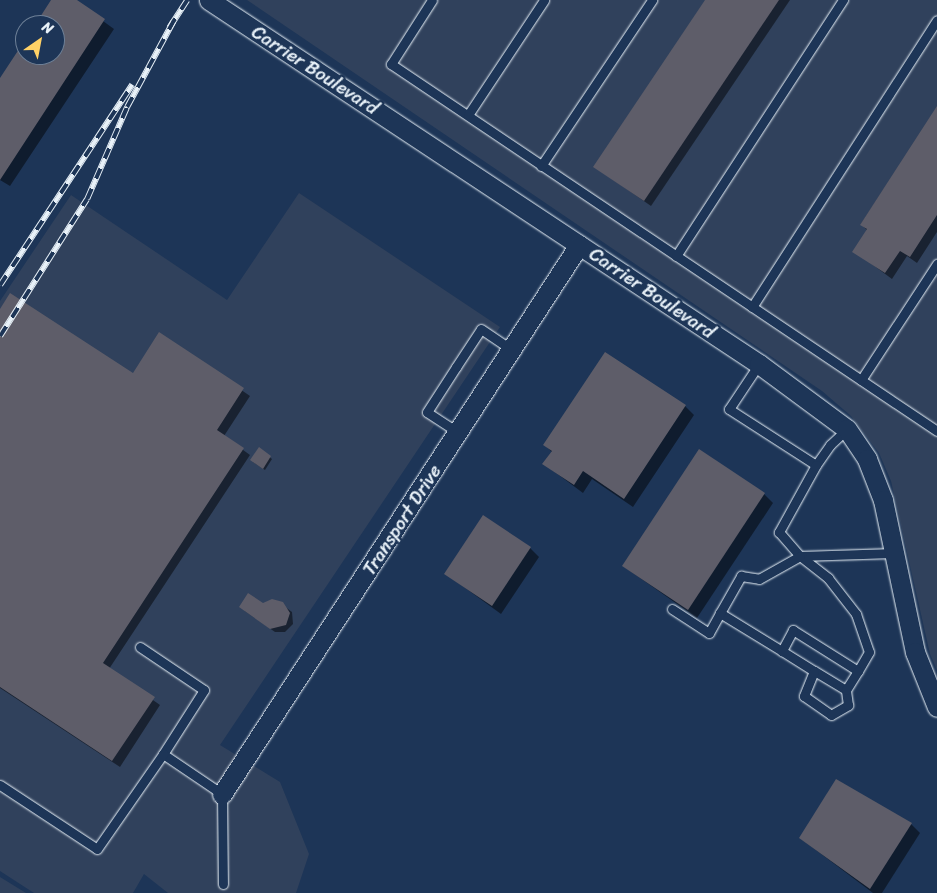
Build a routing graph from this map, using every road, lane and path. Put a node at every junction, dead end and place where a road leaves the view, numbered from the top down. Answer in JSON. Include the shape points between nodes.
{"nodes":[{"id":1,"x":209,"y":0,"type":"edge"},
{"id":2,"x":432,"y":0,"type":"edge"},
{"id":3,"x":544,"y":0,"type":"edge"},
{"id":4,"x":652,"y":0,"type":"edge"},
{"id":5,"x":843,"y":0,"type":"edge"},
{"id":6,"x":937,"y":20,"type":"edge"},
{"id":7,"x":468,"y":115,"type":"junction"},
{"id":8,"x":542,"y":166,"type":"junction"},
{"id":9,"x":579,"y":245,"type":"junction"},
{"id":10,"x":676,"y":256,"type":"junction"},
{"id":11,"x":937,"y":264,"type":"edge"},
{"id":12,"x":752,"y":307,"type":"junction"},
{"id":13,"x":512,"y":350,"type":"junction"},
{"id":14,"x":759,"y":364,"type":"junction"},
{"id":15,"x":861,"y":380,"type":"junction"},
{"id":16,"x":846,"y":429,"type":"junction"},
{"id":17,"x":937,"y":431,"type":"edge"},
{"id":18,"x":458,"y":432,"type":"junction"},
{"id":19,"x":816,"y":464,"type":"junction"},
{"id":20,"x":894,"y":553,"type":"junction"},
{"id":21,"x":800,"y":556,"type":"junction"},
{"id":22,"x":672,"y":609,"type":"dead end"},
{"id":23,"x":720,"y":613,"type":"junction"},
{"id":24,"x":140,"y":647,"type":"dead end"},
{"id":25,"x":782,"y":651,"type":"junction"},
{"id":26,"x":858,"y":671,"type":"junction"},
{"id":27,"x":814,"y":672,"type":"junction"},
{"id":28,"x":846,"y":690,"type":"junction"},
{"id":29,"x":937,"y":707,"type":"edge"},
{"id":30,"x":163,"y":754,"type":"junction"},
{"id":31,"x":0,"y":785,"type":"edge"},
{"id":32,"x":222,"y":794,"type":"junction"},
{"id":33,"x":223,"y":884,"type":"dead end"}],
"edges":[{"from":1,"to":9,"type":"street","name":"Carrier Boulevard"},
{"from":2,"to":7,"type":"lane","via":[[391,64]]},
{"from":3,"to":7,"type":"lane"},
{"from":4,"to":8,"type":"lane"},
{"from":5,"to":10,"type":"lane"},
{"from":6,"to":12,"type":"lane"},
{"from":7,"to":8,"type":"lane"},
{"from":8,"to":10,"type":"lane"},
{"from":9,"to":13,"type":"street","name":"Transport Drive"},
{"from":9,"to":14,"type":"street","name":"Carrier Boulevard"},
{"from":10,"to":12,"type":"lane"},
{"from":11,"to":15,"type":"lane"},
{"from":12,"to":15,"type":"lane"},
{"from":13,"to":18,"type":"street","name":"Transport Drive"},
{"from":13,"to":18,"type":"lane","via":[[481,329],[471,344],[427,412]]},
{"from":14,"to":16,"type":"street","name":"Carrier Boulevard"},
{"from":14,"to":19,"type":"lane","via":[[729,408]]},
{"from":15,"to":17,"type":"lane"},
{"from":16,"to":19,"type":"lane"},
{"from":16,"to":20,"type":"street","name":"Carrier Boulevard","via":[[867,459],[883,500]]},
{"from":18,"to":32,"type":"street","name":"Transport Drive"},
{"from":19,"to":21,"type":"lane","via":[[779,532]]},
{"from":20,"to":21,"type":"lane"},
{"from":20,"to":29,"type":"street","name":"Carrier Boulevard","via":[[915,652]]},
{"from":21,"to":23,"type":"lane","via":[[759,579],[741,576]]},
{"from":21,"to":26,"type":"lane","via":[[828,578],[856,614],[869,652]]},
{"from":22,"to":23,"type":"lane","via":[[709,633]]},
{"from":23,"to":25,"type":"lane"},
{"from":24,"to":30,"type":"lane","via":[[204,690]]},
{"from":25,"to":26,"type":"lane","via":[[793,630]]},
{"from":25,"to":27,"type":"lane"},
{"from":26,"to":28,"type":"lane"},
{"from":27,"to":28,"type":"lane"},
{"from":27,"to":28,"type":"lane","via":[[804,696],[831,714],[848,704]]},
{"from":30,"to":31,"type":"lane","via":[[96,850]]},
{"from":30,"to":32,"type":"lane"},
{"from":32,"to":33,"type":"lane"}]}
